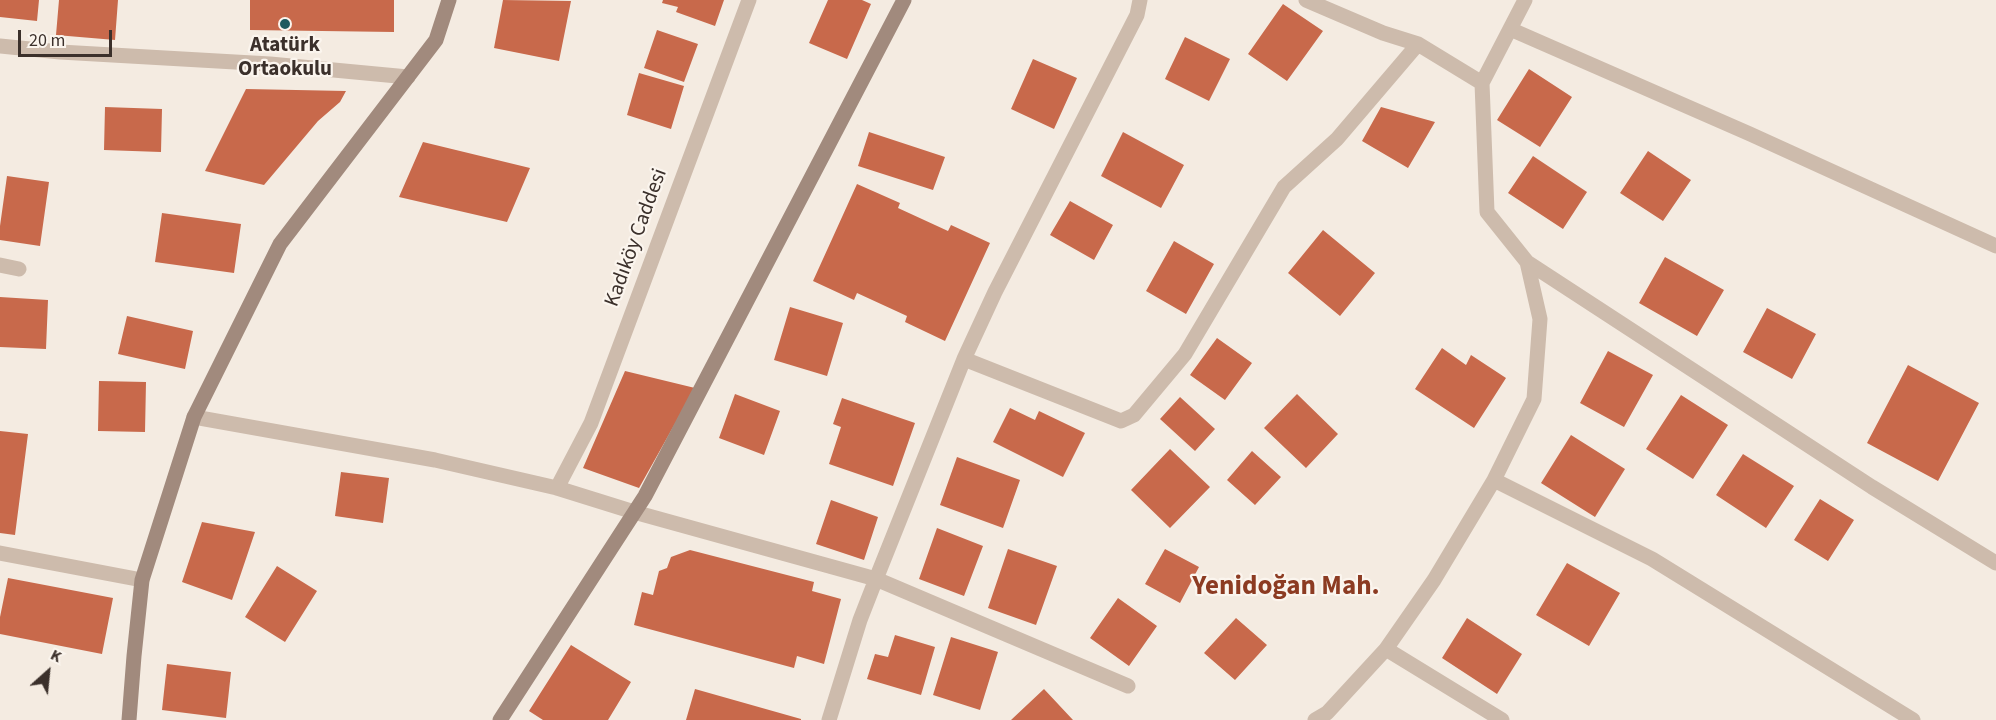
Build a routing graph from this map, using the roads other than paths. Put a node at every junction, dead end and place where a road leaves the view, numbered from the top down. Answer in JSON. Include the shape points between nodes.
{"nodes":[{"id":1,"x":449,"y":0,"type":"edge"},
{"id":2,"x":749,"y":0,"type":"edge"},
{"id":3,"x":904,"y":0,"type":"edge"},
{"id":4,"x":1140,"y":0,"type":"edge"},
{"id":5,"x":1306,"y":0,"type":"edge"},
{"id":6,"x":1525,"y":0,"type":"edge"},
{"id":7,"x":1510,"y":29,"type":"junction"},
{"id":8,"x":1418,"y":44,"type":"junction"},
{"id":9,"x":0,"y":46,"type":"edge"},
{"id":10,"x":408,"y":77,"type":"junction"},
{"id":11,"x":1482,"y":83,"type":"junction"},
{"id":12,"x":1996,"y":246,"type":"edge"},
{"id":13,"x":1527,"y":262,"type":"junction"},
{"id":14,"x":0,"y":265,"type":"edge"},
{"id":15,"x":20,"y":269,"type":"dead end"},
{"id":16,"x":964,"y":359,"type":"junction"},
{"id":17,"x":194,"y":417,"type":"junction"},
{"id":18,"x":1494,"y":480,"type":"junction"},
{"id":19,"x":557,"y":488,"type":"junction"},
{"id":20,"x":634,"y":512,"type":"junction"},
{"id":21,"x":0,"y":553,"type":"edge"},
{"id":22,"x":1996,"y":563,"type":"edge"},
{"id":23,"x":876,"y":579,"type":"junction"},
{"id":24,"x":142,"y":580,"type":"junction"},
{"id":25,"x":1386,"y":649,"type":"junction"},
{"id":26,"x":1128,"y":686,"type":"dead end"},
{"id":27,"x":129,"y":720,"type":"edge"},
{"id":28,"x":500,"y":720,"type":"edge"},
{"id":29,"x":829,"y":720,"type":"edge"},
{"id":30,"x":1315,"y":720,"type":"edge"},
{"id":31,"x":1502,"y":720,"type":"edge"},
{"id":32,"x":1913,"y":720,"type":"edge"}],
"edges":[{"from":1,"to":10,"type":"street","via":[[436,40]]},
{"from":2,"to":19,"type":"street","name":"Kadıköy Caddesi","via":[[591,423]]},
{"from":3,"to":20,"type":"street"},
{"from":4,"to":16,"type":"street","via":[[1137,15]]},
{"from":5,"to":8,"type":"street"},
{"from":6,"to":7,"type":"street"},
{"from":7,"to":11,"type":"street"},
{"from":7,"to":12,"type":"street"},
{"from":8,"to":11,"type":"street"},
{"from":8,"to":16,"type":"street","via":[[1337,139],[1284,187],[1185,354],[1134,415],[1121,421]]},
{"from":9,"to":10,"type":"street"},
{"from":10,"to":17,"type":"street","via":[[280,244]]},
{"from":11,"to":13,"type":"street","via":[[1486,212]]},
{"from":13,"to":18,"type":"street","via":[[1540,319],[1534,399]]},
{"from":13,"to":22,"type":"street","via":[[1872,487]]},
{"from":14,"to":15,"type":"street"},
{"from":16,"to":23,"type":"street"},
{"from":17,"to":19,"type":"street","via":[[435,460]]},
{"from":17,"to":24,"type":"street"},
{"from":18,"to":25,"type":"street","via":[[1434,580]]},
{"from":18,"to":32,"type":"street","via":[[1652,559]]},
{"from":19,"to":20,"type":"street"},
{"from":20,"to":23,"type":"street"},
{"from":20,"to":28,"type":"street"},
{"from":21,"to":24,"type":"street"},
{"from":23,"to":26,"type":"street"},
{"from":23,"to":29,"type":"street"},
{"from":24,"to":27,"type":"street"},
{"from":25,"to":30,"type":"street","via":[[1327,713]]},
{"from":25,"to":31,"type":"street"}]}
